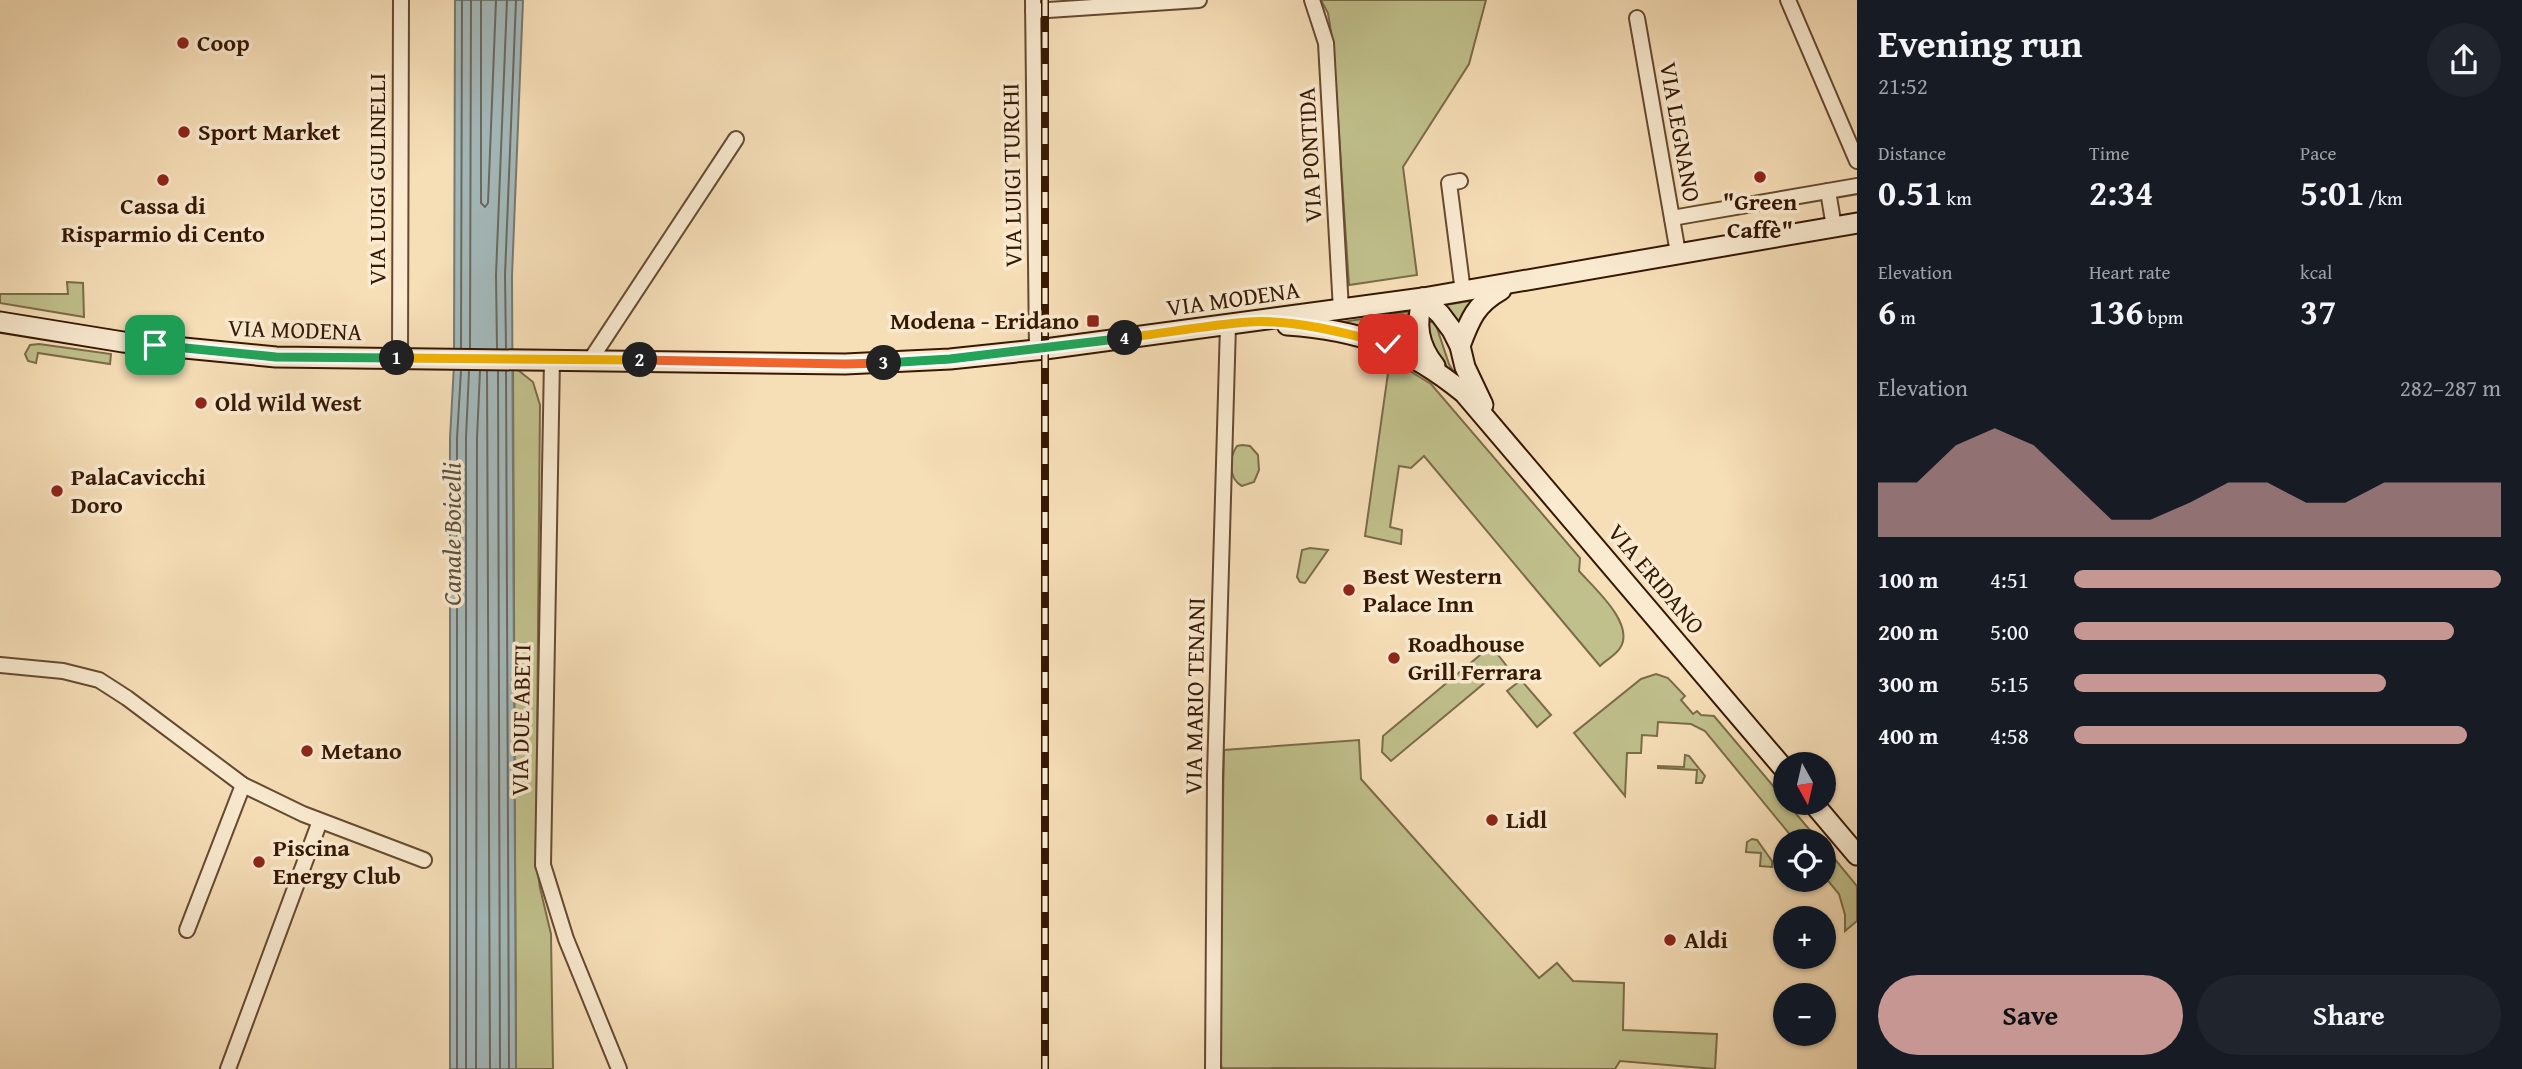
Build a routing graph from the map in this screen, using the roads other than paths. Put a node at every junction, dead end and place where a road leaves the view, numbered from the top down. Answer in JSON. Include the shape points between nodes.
{"nodes":[{"id":1,"x":401,"y":0,"type":"edge"},
{"id":2,"x":1199,"y":0,"type":"edge"},
{"id":3,"x":1312,"y":0,"type":"edge"},
{"id":4,"x":1788,"y":0,"type":"edge"},
{"id":5,"x":1033,"y":6,"type":"edge"},
{"id":6,"x":1636,"y":18,"type":"dead end"},
{"id":7,"x":736,"y":139,"type":"dead end"},
{"id":8,"x":1857,"y":162,"type":"edge"},
{"id":9,"x":1460,"y":181,"type":"dead end"},
{"id":10,"x":1857,"y":186,"type":"edge"},
{"id":11,"x":1828,"y":191,"type":"junction"},
{"id":12,"x":1672,"y":219,"type":"junction"},
{"id":13,"x":1857,"y":223,"type":"edge"},
{"id":14,"x":1834,"y":226,"type":"junction"},
{"id":15,"x":1678,"y":253,"type":"junction"},
{"id":16,"x":1512,"y":284,"type":"junction"},
{"id":17,"x":1463,"y":292,"type":"junction"},
{"id":18,"x":1423,"y":299,"type":"junction"},
{"id":19,"x":1341,"y":310,"type":"junction"},
{"id":20,"x":0,"y":322,"type":"edge"},
{"id":21,"x":1251,"y":322,"type":"junction"},
{"id":22,"x":1228,"y":325,"type":"junction"},
{"id":23,"x":1460,"y":346,"type":"junction"},
{"id":24,"x":1037,"y":349,"type":"junction"},
{"id":25,"x":400,"y":358,"type":"junction"},
{"id":26,"x":552,"y":359,"type":"junction"},
{"id":27,"x":591,"y":359,"type":"junction"},
{"id":28,"x":1443,"y":375,"type":"junction"},
{"id":29,"x":1490,"y":421,"type":"junction"},
{"id":30,"x":0,"y":665,"type":"edge"},
{"id":31,"x":1773,"y":756,"type":"edge"},
{"id":32,"x":243,"y":785,"type":"junction"},
{"id":33,"x":1824,"y":816,"type":"edge"},
{"id":34,"x":320,"y":821,"type":"junction"},
{"id":35,"x":1857,"y":855,"type":"edge"},
{"id":36,"x":424,"y":860,"type":"dead end"},
{"id":37,"x":187,"y":930,"type":"dead end"},
{"id":38,"x":229,"y":1069,"type":"edge"},
{"id":39,"x":619,"y":1069,"type":"edge"},
{"id":40,"x":1213,"y":1069,"type":"edge"}],
"edges":[{"from":1,"to":25,"type":"street","name":"VIA LUIGI GULINELLI"},
{"from":2,"to":5,"type":"street"},
{"from":3,"to":19,"type":"street","name":"VIA PONTIDA","via":[[1326,43]]},
{"from":4,"to":8,"type":"street"},
{"from":5,"to":24,"type":"street","name":"VIA LUIGI TURCHI"},
{"from":6,"to":12,"type":"street","name":"VIA LEGNANO"},
{"from":7,"to":27,"type":"street"},
{"from":9,"to":17,"type":"street","via":[[1449,183]]},
{"from":10,"to":11,"type":"street"},
{"from":11,"to":12,"type":"street"},
{"from":11,"to":14,"type":"street"},
{"from":12,"to":15,"type":"street","name":"VIA LEGNANO"},
{"from":13,"to":14,"type":"main road","name":"VIA MODENA"},
{"from":14,"to":15,"type":"main road","name":"VIA MODENA"},
{"from":15,"to":16,"type":"main road","name":"VIA MODENA"},
{"from":16,"to":17,"type":"main road","name":"VIA MODENA"},
{"from":16,"to":23,"type":"main road","via":[[1484,299]]},
{"from":17,"to":18,"type":"main road","name":"VIA MODENA"},
{"from":18,"to":19,"type":"main road","name":"VIA MODENA"},
{"from":18,"to":23,"type":"main road","name":"VIA ERIDANO","via":[[1440,314]]},
{"from":18,"to":28,"type":"main road","name":"VIA ERIDANO","via":[[1418,336]]},
{"from":19,"to":21,"type":"main road","name":"VIA MODENA"},
{"from":20,"to":25,"type":"main road","name":"VIA MODENA","via":[[96,339],[243,355]]},
{"from":21,"to":22,"type":"main road","name":"VIA MODENA"},
{"from":21,"to":28,"type":"main road","name":"VIA ERIDANO","via":[[1303,326],[1375,340]]},
{"from":22,"to":24,"type":"main road","name":"VIA MODENA"},
{"from":22,"to":40,"type":"street","name":"VIA MARIO TENANI","via":[[1215,775]]},
{"from":23,"to":29,"type":"main road","name":"VIA ERIDANO"},
{"from":24,"to":27,"type":"main road","name":"VIA MODENA","via":[[845,364]]},
{"from":25,"to":26,"type":"main road","name":"VIA MODENA"},
{"from":26,"to":27,"type":"main road","name":"VIA MODENA"},
{"from":26,"to":39,"type":"street","name":"VIA DUE ABETI","via":[[541,853],[566,939]]},
{"from":28,"to":29,"type":"main road","name":"VIA ERIDANO"},
{"from":29,"to":31,"type":"main road","name":"VIA ERIDANO"},
{"from":30,"to":32,"type":"street","via":[[63,671],[99,680]]},
{"from":32,"to":34,"type":"street"},
{"from":32,"to":37,"type":"street"},
{"from":33,"to":35,"type":"main road"},
{"from":34,"to":36,"type":"street"},
{"from":34,"to":38,"type":"street"}]}
